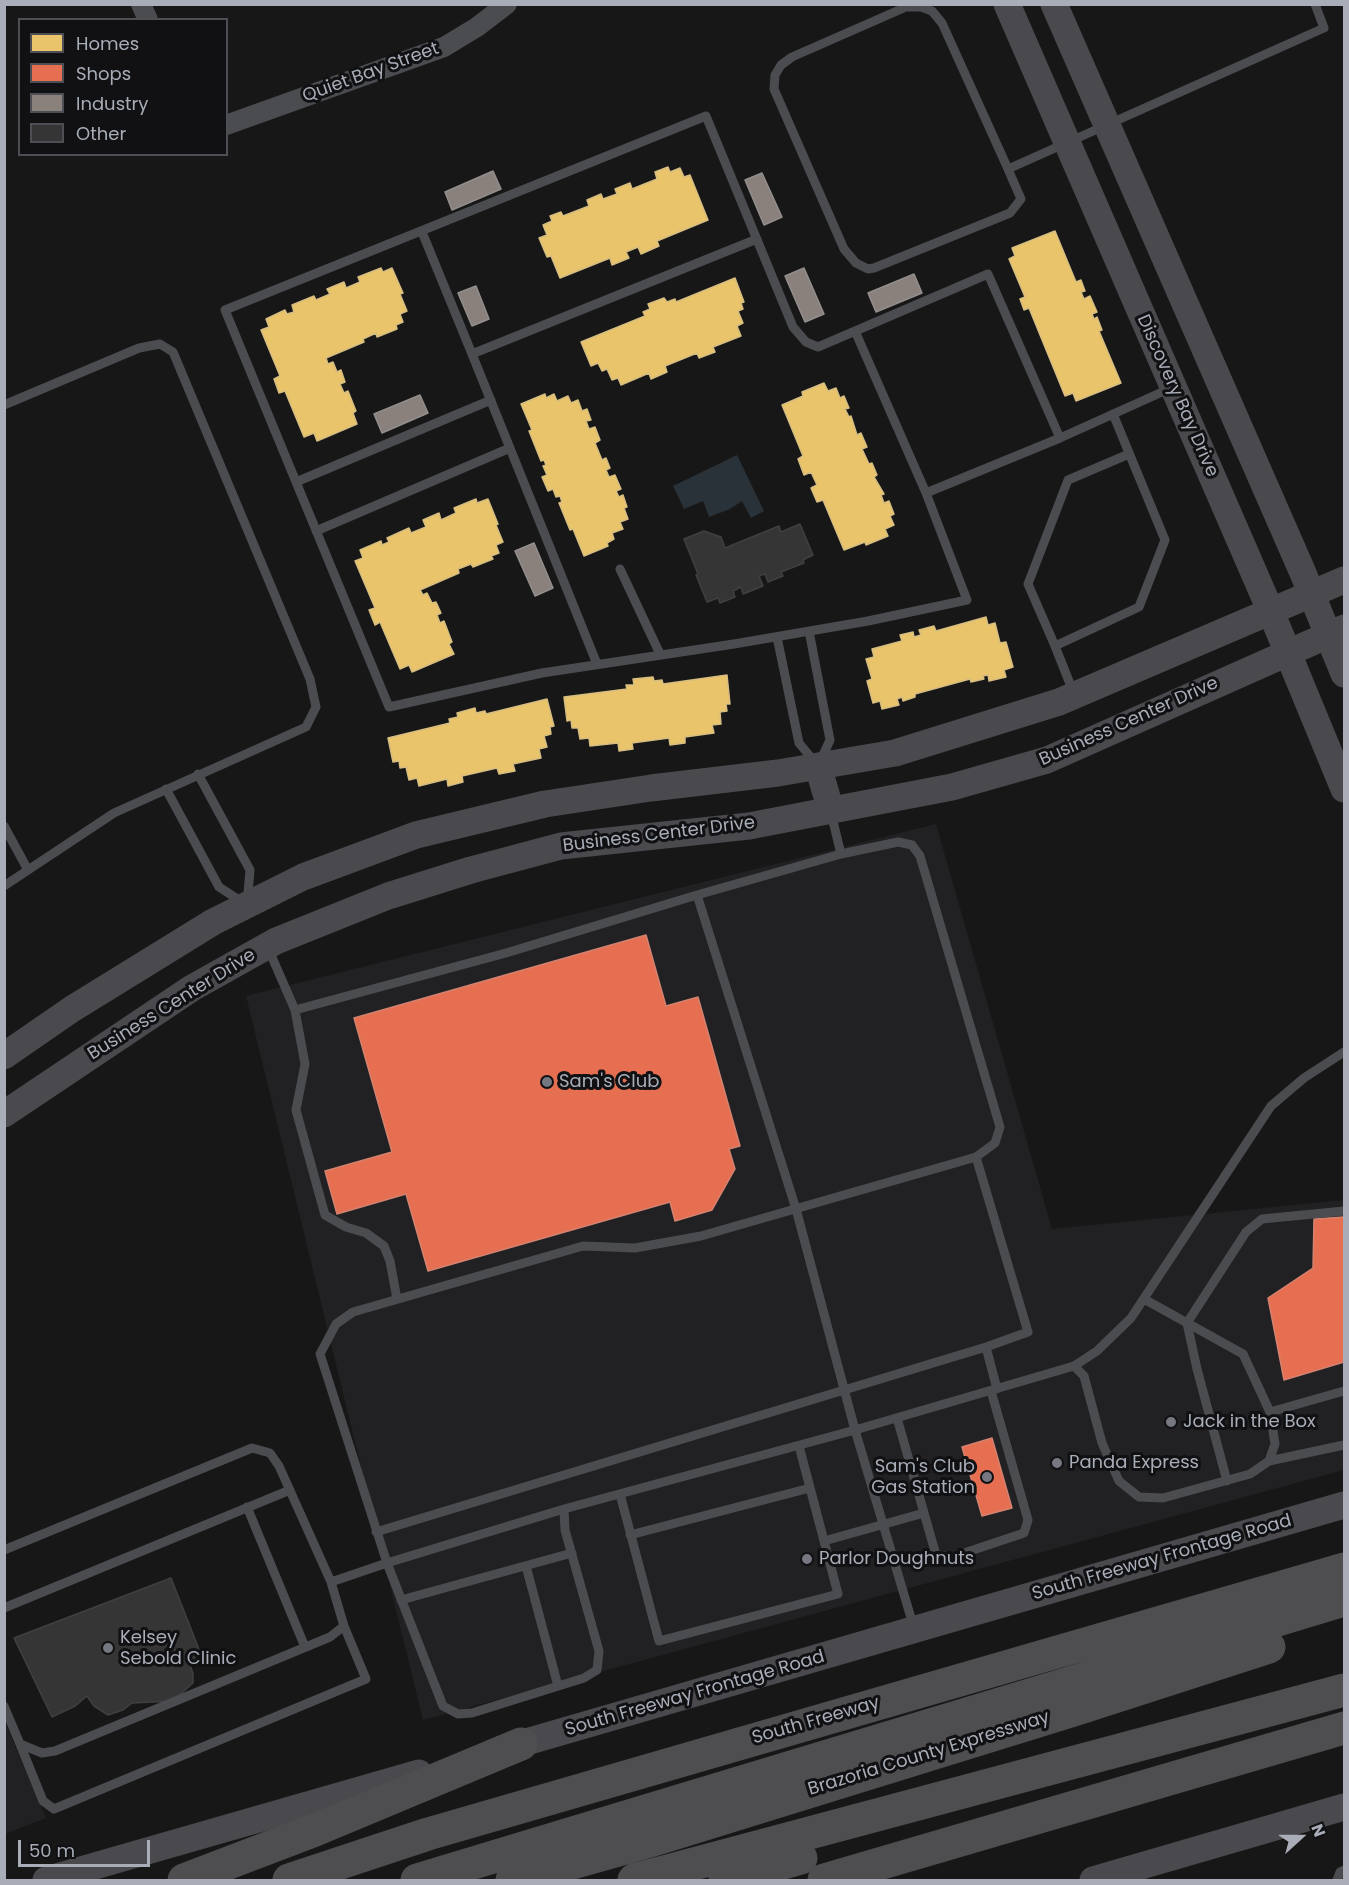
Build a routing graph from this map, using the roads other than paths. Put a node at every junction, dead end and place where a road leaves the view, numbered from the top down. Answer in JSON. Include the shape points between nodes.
{"nodes":[{"id":1,"x":141,"y":4,"type":"edge"},
{"id":2,"x":507,"y":4,"type":"edge"},
{"id":3,"x":1007,"y":4,"type":"edge"},
{"id":4,"x":1054,"y":4,"type":"edge"},
{"id":5,"x":1315,"y":4,"type":"edge"},
{"id":6,"x":147,"y":18,"type":"edge"},
{"id":7,"x":228,"y":124,"type":"edge"},
{"id":8,"x":1106,"y":124,"type":"junction"},
{"id":9,"x":1067,"y":144,"type":"junction"},
{"id":10,"x":1008,"y":169,"type":"junction"},
{"id":11,"x":422,"y":232,"type":"junction"},
{"id":12,"x":756,"y":239,"type":"junction"},
{"id":13,"x":855,"y":331,"type":"junction"},
{"id":14,"x":472,"y":354,"type":"junction"},
{"id":15,"x":1173,"y":387,"type":"junction"},
{"id":16,"x":491,"y":400,"type":"junction"},
{"id":17,"x":4,"y":405,"type":"edge"},
{"id":18,"x":1113,"y":414,"type":"junction"},
{"id":19,"x":1060,"y":438,"type":"junction"},
{"id":20,"x":510,"y":448,"type":"junction"},
{"id":21,"x":1129,"y":454,"type":"junction"},
{"id":22,"x":296,"y":482,"type":"junction"},
{"id":23,"x":926,"y":493,"type":"junction"},
{"id":24,"x":316,"y":531,"type":"junction"},
{"id":25,"x":620,"y":569,"type":"dead end"},
{"id":26,"x":1344,"y":580,"type":"edge"},
{"id":27,"x":1312,"y":594,"type":"junction"},
{"id":28,"x":1271,"y":612,"type":"junction"},
{"id":29,"x":809,"y":631,"type":"junction"},
{"id":30,"x":1336,"y":632,"type":"edge"},
{"id":31,"x":777,"y":637,"type":"junction"},
{"id":32,"x":1055,"y":646,"type":"junction"},
{"id":33,"x":1287,"y":653,"type":"junction"},
{"id":34,"x":660,"y":654,"type":"junction"},
{"id":35,"x":597,"y":664,"type":"junction"},
{"id":36,"x":1344,"y":674,"type":"edge"},
{"id":37,"x":1075,"y":695,"type":"junction"},
{"id":38,"x":1314,"y":717,"type":"junction"},
{"id":39,"x":818,"y":766,"type":"junction"},
{"id":40,"x":1344,"y":769,"type":"edge"},
{"id":41,"x":198,"y":774,"type":"junction"},
{"id":42,"x":166,"y":789,"type":"junction"},
{"id":43,"x":1344,"y":789,"type":"edge"},
{"id":44,"x":831,"y":811,"type":"junction"},
{"id":45,"x":4,"y":826,"type":"edge"},
{"id":46,"x":841,"y":854,"type":"junction"},
{"id":47,"x":28,"y":870,"type":"junction"},
{"id":48,"x":4,"y":886,"type":"edge"},
{"id":49,"x":697,"y":895,"type":"junction"},
{"id":50,"x":247,"y":905,"type":"junction"},
{"id":51,"x":267,"y":946,"type":"junction"},
{"id":52,"x":295,"y":1010,"type":"junction"},
{"id":53,"x":1344,"y":1052,"type":"edge"},
{"id":54,"x":4,"y":1056,"type":"edge"},
{"id":55,"x":4,"y":1114,"type":"edge"},
{"id":56,"x":976,"y":1157,"type":"junction"},
{"id":57,"x":796,"y":1209,"type":"junction"},
{"id":58,"x":1344,"y":1211,"type":"edge"},
{"id":59,"x":397,"y":1299,"type":"junction"},
{"id":60,"x":1144,"y":1299,"type":"junction"},
{"id":61,"x":1187,"y":1323,"type":"junction"},
{"id":62,"x":986,"y":1347,"type":"junction"},
{"id":63,"x":1074,"y":1366,"type":"junction"},
{"id":64,"x":844,"y":1390,"type":"junction"},
{"id":65,"x":994,"y":1390,"type":"junction"},
{"id":66,"x":1344,"y":1391,"type":"edge"},
{"id":67,"x":1270,"y":1412,"type":"junction"},
{"id":68,"x":897,"y":1418,"type":"junction"},
{"id":69,"x":855,"y":1430,"type":"junction"},
{"id":70,"x":1344,"y":1444,"type":"edge"},
{"id":71,"x":799,"y":1446,"type":"junction"},
{"id":72,"x":1269,"y":1461,"type":"junction"},
{"id":73,"x":1227,"y":1481,"type":"junction"},
{"id":74,"x":810,"y":1488,"type":"junction"},
{"id":75,"x":290,"y":1490,"type":"junction"},
{"id":76,"x":620,"y":1494,"type":"junction"},
{"id":77,"x":1344,"y":1505,"type":"edge"},
{"id":78,"x":247,"y":1508,"type":"junction"},
{"id":79,"x":564,"y":1509,"type":"junction"},
{"id":80,"x":924,"y":1513,"type":"junction"},
{"id":81,"x":883,"y":1525,"type":"junction"},
{"id":82,"x":376,"y":1532,"type":"junction"},
{"id":83,"x":630,"y":1534,"type":"junction"},
{"id":84,"x":824,"y":1541,"type":"junction"},
{"id":85,"x":4,"y":1550,"type":"edge"},
{"id":86,"x":572,"y":1553,"type":"junction"},
{"id":87,"x":387,"y":1563,"type":"junction"},
{"id":88,"x":526,"y":1566,"type":"junction"},
{"id":89,"x":1344,"y":1569,"type":"edge"},
{"id":90,"x":331,"y":1582,"type":"junction"},
{"id":91,"x":401,"y":1600,"type":"junction"},
{"id":92,"x":1344,"y":1600,"type":"edge"},
{"id":93,"x":4,"y":1608,"type":"edge"},
{"id":94,"x":1344,"y":1622,"type":"edge"},
{"id":95,"x":344,"y":1626,"type":"junction"},
{"id":96,"x":914,"y":1630,"type":"junction"},
{"id":97,"x":305,"y":1647,"type":"junction"},
{"id":98,"x":558,"y":1686,"type":"junction"},
{"id":99,"x":1344,"y":1690,"type":"edge"},
{"id":100,"x":4,"y":1706,"type":"edge"},
{"id":101,"x":1344,"y":1707,"type":"edge"},
{"id":102,"x":1344,"y":1728,"type":"edge"},
{"id":103,"x":20,"y":1744,"type":"junction"},
{"id":104,"x":521,"y":1744,"type":"junction"},
{"id":105,"x":1344,"y":1807,"type":"edge"},
{"id":106,"x":1344,"y":1870,"type":"edge"},
{"id":107,"x":46,"y":1881,"type":"edge"},
{"id":108,"x":184,"y":1881,"type":"edge"},
{"id":109,"x":290,"y":1881,"type":"edge"},
{"id":110,"x":417,"y":1881,"type":"edge"},
{"id":111,"x":512,"y":1881,"type":"edge"},
{"id":112,"x":633,"y":1881,"type":"edge"},
{"id":113,"x":725,"y":1881,"type":"edge"},
{"id":114,"x":824,"y":1881,"type":"edge"},
{"id":115,"x":1093,"y":1881,"type":"edge"},
{"id":116,"x":1337,"y":1881,"type":"edge"}],
"edges":[{"from":1,"to":6,"type":"street"},
{"from":2,"to":7,"type":"street","name":"Quiet Bay Street","via":[[444,47]]},
{"from":3,"to":9,"type":"street","name":"Discovery Bay Drive"},
{"from":4,"to":8,"type":"street"},
{"from":5,"to":8,"type":"lane","via":[[1324,28]]},
{"from":8,"to":9,"type":"lane"},
{"from":8,"to":27,"type":"street"},
{"from":9,"to":10,"type":"lane"},
{"from":9,"to":15,"type":"street","name":"Discovery Bay Drive"},
{"from":10,"to":10,"type":"lane","via":[[1021,199],[1010,213],[874,268],[861,267],[844,249],[774,89],[775,75],[792,57],[906,7],[932,11],[942,22]]},
{"from":11,"to":12,"type":"lane","via":[[706,116]]},
{"from":11,"to":14,"type":"lane"},
{"from":11,"to":22,"type":"lane","via":[[225,310]]},
{"from":12,"to":13,"type":"lane","via":[[793,327],[806,342],[818,347]]},
{"from":12,"to":14,"type":"lane"},
{"from":13,"to":19,"type":"lane","via":[[988,274]]},
{"from":13,"to":23,"type":"lane"},
{"from":14,"to":16,"type":"lane"},
{"from":15,"to":18,"type":"lane"},
{"from":15,"to":28,"type":"street","name":"Discovery Bay Drive"},
{"from":16,"to":20,"type":"lane"},
{"from":16,"to":22,"type":"lane"},
{"from":17,"to":41,"type":"lane","via":[[139,348],[160,344],[173,352],[310,679],[316,707],[306,727]]},
{"from":18,"to":19,"type":"lane"},
{"from":18,"to":21,"type":"lane"},
{"from":19,"to":23,"type":"lane"},
{"from":20,"to":24,"type":"lane"},
{"from":20,"to":35,"type":"lane"},
{"from":21,"to":32,"type":"lane","via":[[1068,480],[1028,584]]},
{"from":21,"to":32,"type":"lane","via":[[1165,540],[1139,607]]},
{"from":22,"to":24,"type":"lane"},
{"from":23,"to":29,"type":"lane","via":[[967,600]]},
{"from":24,"to":35,"type":"lane","via":[[389,707]]},
{"from":25,"to":34,"type":"lane"},
{"from":26,"to":27,"type":"street"},
{"from":27,"to":28,"type":"street"},
{"from":27,"to":30,"type":"street"},
{"from":28,"to":33,"type":"street","name":"Discovery Bay Drive"},
{"from":28,"to":37,"type":"street"},
{"from":29,"to":31,"type":"lane"},
{"from":29,"to":39,"type":"lane","via":[[830,740]]},
{"from":30,"to":33,"type":"street","name":"Business Center Drive"},
{"from":30,"to":36,"type":"street"},
{"from":31,"to":34,"type":"lane"},
{"from":31,"to":39,"type":"lane","via":[[799,743]]},
{"from":32,"to":37,"type":"lane"},
{"from":33,"to":38,"type":"street","name":"Discovery Bay Drive"},
{"from":33,"to":44,"type":"street","name":"Business Center Drive","via":[[1047,760],[952,788]]},
{"from":34,"to":35,"type":"lane"},
{"from":37,"to":39,"type":"street","via":[[895,753]]},
{"from":38,"to":40,"type":"street"},
{"from":38,"to":43,"type":"street","name":"Discovery Bay Drive"},
{"from":39,"to":44,"type":"street"},
{"from":39,"to":50,"type":"street","via":[[534,806],[416,835],[303,877]]},
{"from":41,"to":42,"type":"lane"},
{"from":41,"to":50,"type":"lane","via":[[250,870]]},
{"from":42,"to":47,"type":"lane","via":[[114,813]]},
{"from":42,"to":50,"type":"lane","via":[[219,887]]},
{"from":44,"to":46,"type":"lane"},
{"from":44,"to":51,"type":"street","name":"Business Center Drive","via":[[749,826],[561,846],[388,896]]},
{"from":45,"to":47,"type":"lane"},
{"from":46,"to":49,"type":"lane"},
{"from":46,"to":56,"type":"lane","via":[[898,842],[912,845],[920,856],[1000,1127],[995,1143]]},
{"from":47,"to":48,"type":"lane"},
{"from":49,"to":52,"type":"lane","via":[[506,953]]},
{"from":49,"to":57,"type":"lane"},
{"from":50,"to":51,"type":"street"},
{"from":50,"to":54,"type":"street","via":[[72,1009]]},
{"from":51,"to":52,"type":"lane"},
{"from":51,"to":55,"type":"street","name":"Business Center Drive","via":[[192,988]]},
{"from":52,"to":59,"type":"lane","via":[[305,1064],[296,1110],[325,1215],[366,1233],[384,1246]]},
{"from":53,"to":60,"type":"lane","via":[[1271,1106]]},
{"from":56,"to":57,"type":"lane"},
{"from":56,"to":62,"type":"lane","via":[[1028,1332]]},
{"from":57,"to":59,"type":"lane","via":[[701,1236],[635,1248],[583,1246]]},
{"from":57,"to":64,"type":"lane"},
{"from":58,"to":61,"type":"lane","via":[[1262,1219],[1246,1232]]},
{"from":59,"to":82,"type":"lane","via":[[344,1318],[336,1324],[320,1354]]},
{"from":60,"to":61,"type":"lane"},
{"from":60,"to":63,"type":"lane","via":[[1105,1343]]},
{"from":61,"to":67,"type":"lane","via":[[1243,1354]]},
{"from":61,"to":73,"type":"lane"},
{"from":62,"to":64,"type":"lane"},
{"from":62,"to":65,"type":"lane"},
{"from":63,"to":65,"type":"lane"},
{"from":63,"to":73,"type":"lane","via":[[1084,1376],[1102,1443],[1119,1481],[1140,1497],[1163,1498]]},
{"from":64,"to":69,"type":"lane"},
{"from":64,"to":82,"type":"lane"},
{"from":65,"to":68,"type":"lane"},
{"from":65,"to":80,"type":"lane","via":[[1028,1520],[1024,1533],[952,1557],[936,1555]]},
{"from":66,"to":67,"type":"lane"},
{"from":67,"to":72,"type":"lane","via":[[1275,1444]]},
{"from":68,"to":69,"type":"lane"},
{"from":68,"to":80,"type":"lane"},
{"from":69,"to":71,"type":"lane"},
{"from":69,"to":81,"type":"lane"},
{"from":70,"to":72,"type":"lane"},
{"from":71,"to":74,"type":"lane"},
{"from":71,"to":76,"type":"lane"},
{"from":72,"to":73,"type":"lane","via":[[1250,1474]]},
{"from":74,"to":83,"type":"lane"},
{"from":74,"to":84,"type":"lane"},
{"from":75,"to":78,"type":"lane"},
{"from":75,"to":85,"type":"lane","via":[[270,1453],[252,1449]]},
{"from":75,"to":90,"type":"lane"},
{"from":76,"to":79,"type":"lane"},
{"from":76,"to":83,"type":"lane"},
{"from":77,"to":96,"type":"street","name":"South Freeway Frontage Road"},
{"from":78,"to":93,"type":"lane"},
{"from":78,"to":97,"type":"lane"},
{"from":79,"to":86,"type":"lane"},
{"from":79,"to":87,"type":"lane"},
{"from":80,"to":81,"type":"lane"},
{"from":81,"to":84,"type":"lane"},
{"from":81,"to":96,"type":"lane"},
{"from":82,"to":87,"type":"lane"},
{"from":83,"to":84,"type":"lane","via":[[659,1641],[838,1593]]},
{"from":86,"to":88,"type":"lane"},
{"from":86,"to":98,"type":"lane","via":[[599,1651],[597,1670]]},
{"from":87,"to":90,"type":"lane"},
{"from":87,"to":91,"type":"lane"},
{"from":88,"to":91,"type":"lane"},
{"from":88,"to":98,"type":"lane"},
{"from":89,"to":109,"type":"highway","name":"South Freeway","via":[[429,1834]]},
{"from":90,"to":95,"type":"lane"},
{"from":91,"to":98,"type":"lane","via":[[443,1706],[458,1714],[472,1713]]},
{"from":92,"to":110,"type":"highway"},
{"from":94,"to":111,"type":"highway","name":"Brazoria County Expressway","via":[[1077,1709]]},
{"from":95,"to":97,"type":"lane","via":[[330,1637]]},
{"from":95,"to":103,"type":"lane","via":[[366,1679],[54,1809],[43,1801]]},
{"from":96,"to":104,"type":"street","name":"South Freeway Frontage Road"},
{"from":97,"to":103,"type":"lane","via":[[55,1751],[42,1753]]},
{"from":99,"to":112,"type":"highway"},
{"from":100,"to":103,"type":"lane"},
{"from":101,"to":113,"type":"highway"},
{"from":102,"to":114,"type":"highway"},
{"from":104,"to":107,"type":"street","name":"South Freeway Frontage Road"},
{"from":104,"to":108,"type":"highway"},
{"from":105,"to":115,"type":"street"},
{"from":106,"to":116,"type":"lane"}]}
